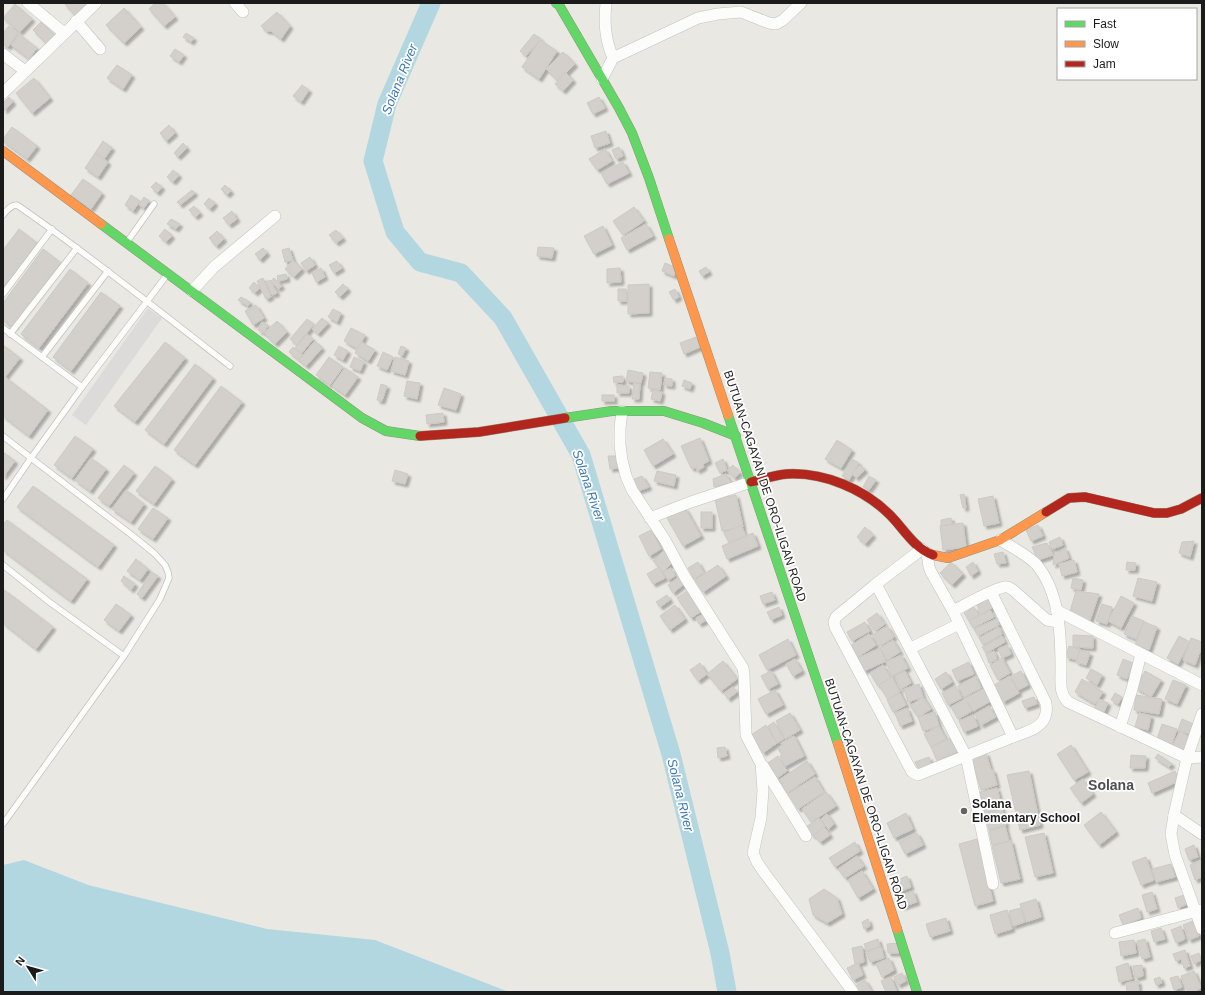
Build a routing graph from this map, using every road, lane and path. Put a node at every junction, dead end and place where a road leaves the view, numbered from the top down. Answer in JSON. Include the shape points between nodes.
{"nodes":[{"id":1,"x":28,"y":3,"type":"edge"},
{"id":2,"x":96,"y":3,"type":"edge"},
{"id":3,"x":235,"y":3,"type":"edge"},
{"id":4,"x":606,"y":3,"type":"edge"},
{"id":5,"x":801,"y":3,"type":"edge"},
{"id":6,"x":558,"y":4,"type":"edge"},
{"id":7,"x":243,"y":12,"type":"dead end"},
{"id":8,"x":76,"y":21,"type":"junction"},
{"id":9,"x":64,"y":33,"type":"junction"},
{"id":10,"x":100,"y":49,"type":"dead end"},
{"id":11,"x":3,"y":54,"type":"edge"},
{"id":12,"x":613,"y":58,"type":"junction"},
{"id":13,"x":25,"y":71,"type":"junction"},
{"id":14,"x":602,"y":79,"type":"junction"},
{"id":15,"x":3,"y":93,"type":"edge"},
{"id":16,"x":3,"y":151,"type":"edge"},
{"id":17,"x":154,"y":204,"type":"dead end"},
{"id":18,"x":3,"y":215,"type":"edge"},
{"id":19,"x":275,"y":216,"type":"dead end"},
{"id":20,"x":52,"y":229,"type":"junction"},
{"id":21,"x":126,"y":242,"type":"junction"},
{"id":22,"x":77,"y":248,"type":"junction"},
{"id":23,"x":108,"y":271,"type":"junction"},
{"id":24,"x":168,"y":273,"type":"junction"},
{"id":25,"x":192,"y":291,"type":"junction"},
{"id":26,"x":3,"y":294,"type":"edge"},
{"id":27,"x":146,"y":302,"type":"junction"},
{"id":28,"x":3,"y":328,"type":"edge"},
{"id":29,"x":10,"y":334,"type":"junction"},
{"id":30,"x":42,"y":357,"type":"junction"},
{"id":31,"x":230,"y":366,"type":"dead end"},
{"id":32,"x":82,"y":387,"type":"junction"},
{"id":33,"x":617,"y":411,"type":"junction"},
{"id":34,"x":3,"y":436,"type":"edge"},
{"id":35,"x":736,"y":436,"type":"junction"},
{"id":36,"x":31,"y":458,"type":"junction"},
{"id":37,"x":751,"y":482,"type":"junction"},
{"id":38,"x":1202,"y":498,"type":"edge"},
{"id":39,"x":3,"y":499,"type":"edge"},
{"id":40,"x":650,"y":518,"type":"junction"},
{"id":41,"x":1000,"y":540,"type":"junction"},
{"id":42,"x":925,"y":551,"type":"junction"},
{"id":43,"x":3,"y":565,"type":"edge"},
{"id":44,"x":876,"y":584,"type":"junction"},
{"id":45,"x":991,"y":592,"type":"junction"},
{"id":46,"x":1056,"y":610,"type":"junction"},
{"id":47,"x":953,"y":611,"type":"junction"},
{"id":48,"x":1058,"y":622,"type":"junction"},
{"id":49,"x":959,"y":624,"type":"junction"},
{"id":50,"x":911,"y":648,"type":"junction"},
{"id":51,"x":1141,"y":654,"type":"junction"},
{"id":52,"x":124,"y":656,"type":"junction"},
{"id":53,"x":1202,"y":686,"type":"edge"},
{"id":54,"x":1202,"y":714,"type":"edge"},
{"id":55,"x":1120,"y":727,"type":"junction"},
{"id":56,"x":1014,"y":737,"type":"junction"},
{"id":57,"x":966,"y":756,"type":"junction"},
{"id":58,"x":1202,"y":757,"type":"edge"},
{"id":59,"x":1187,"y":758,"type":"junction"},
{"id":60,"x":761,"y":764,"type":"junction"},
{"id":61,"x":1174,"y":815,"type":"junction"},
{"id":62,"x":3,"y":824,"type":"edge"},
{"id":63,"x":1202,"y":834,"type":"edge"},
{"id":64,"x":806,"y":836,"type":"dead end"},
{"id":65,"x":993,"y":884,"type":"dead end"},
{"id":66,"x":1199,"y":910,"type":"edge"},
{"id":67,"x":1202,"y":930,"type":"edge"},
{"id":68,"x":1115,"y":933,"type":"dead end"},
{"id":69,"x":853,"y":992,"type":"edge"},
{"id":70,"x":917,"y":992,"type":"edge"}],
"edges":[{"from":1,"to":9,"type":"street"},
{"from":2,"to":8,"type":"street"},
{"from":3,"to":7,"type":"street"},
{"from":4,"to":12,"type":"street","via":[[606,33]]},
{"from":5,"to":12,"type":"street","via":[[784,20],[776,24],[740,12],[698,18]]},
{"from":6,"to":14,"type":"main road","name":"BUTUAN-CAGAYAN DE ORO-ILIGAN ROAD"},
{"from":8,"to":9,"type":"street"},
{"from":8,"to":10,"type":"street"},
{"from":9,"to":13,"type":"street"},
{"from":11,"to":13,"type":"street"},
{"from":12,"to":14,"type":"street"},
{"from":13,"to":15,"type":"street"},
{"from":14,"to":35,"type":"main road","name":"BUTUAN-CAGAYAN DE ORO-ILIGAN ROAD","via":[[632,133],[649,178]]},
{"from":16,"to":21,"type":"main road"},
{"from":17,"to":21,"type":"lane"},
{"from":18,"to":20,"type":"lane","via":[[8,208],[17,205]]},
{"from":19,"to":25,"type":"street","via":[[214,267]]},
{"from":20,"to":22,"type":"lane"},
{"from":20,"to":26,"type":"lane"},
{"from":21,"to":24,"type":"main road"},
{"from":22,"to":23,"type":"lane"},
{"from":22,"to":29,"type":"lane"},
{"from":23,"to":27,"type":"lane"},
{"from":23,"to":30,"type":"lane"},
{"from":24,"to":25,"type":"main road"},
{"from":24,"to":27,"type":"lane"},
{"from":25,"to":33,"type":"main road","via":[[356,414],[386,431],[423,436],[479,432]]},
{"from":27,"to":31,"type":"lane"},
{"from":27,"to":32,"type":"lane"},
{"from":28,"to":29,"type":"lane"},
{"from":29,"to":30,"type":"lane"},
{"from":30,"to":32,"type":"lane"},
{"from":32,"to":36,"type":"lane"},
{"from":33,"to":35,"type":"main road","via":[[664,411]]},
{"from":33,"to":40,"type":"street","via":[[626,476]]},
{"from":34,"to":36,"type":"lane"},
{"from":35,"to":37,"type":"main road","name":"BUTUAN-CAGAYAN DE ORO-ILIGAN ROAD"},
{"from":36,"to":39,"type":"lane"},
{"from":36,"to":52,"type":"lane","via":[[155,554],[168,572],[169,578],[160,599]]},
{"from":37,"to":40,"type":"street"},
{"from":37,"to":42,"type":"main road","via":[[786,474],[806,474],[840,483],[878,504]]},
{"from":37,"to":70,"type":"main road","name":"BUTUAN-CAGAYAN DE ORO-ILIGAN ROAD","via":[[840,748]]},
{"from":38,"to":41,"type":"main road","via":[[1181,509],[1154,514],[1085,497],[1075,497],[1063,501]]},
{"from":40,"to":60,"type":"street","via":[[743,668],[746,735]]},
{"from":41,"to":42,"type":"main road","via":[[948,558]]},
{"from":41,"to":46,"type":"street","via":[[1027,557],[1039,569],[1050,587]]},
{"from":42,"to":44,"type":"street"},
{"from":42,"to":47,"type":"street","via":[[931,572]]},
{"from":43,"to":52,"type":"lane"},
{"from":44,"to":50,"type":"street"},
{"from":44,"to":57,"type":"street","via":[[836,617],[835,627],[914,774],[918,775]]},
{"from":45,"to":47,"type":"street"},
{"from":45,"to":48,"type":"street","via":[[1004,587],[1010,588],[1047,620]]},
{"from":45,"to":56,"type":"street","via":[[1046,702],[1046,713],[1037,728]]},
{"from":46,"to":48,"type":"street"},
{"from":46,"to":51,"type":"street"},
{"from":47,"to":49,"type":"street"},
{"from":48,"to":55,"type":"street","via":[[1061,687],[1065,698],[1068,702]]},
{"from":49,"to":50,"type":"street"},
{"from":49,"to":56,"type":"street"},
{"from":50,"to":57,"type":"street"},
{"from":51,"to":53,"type":"street"},
{"from":51,"to":55,"type":"street"},
{"from":52,"to":62,"type":"lane"},
{"from":54,"to":59,"type":"street"},
{"from":55,"to":59,"type":"street"},
{"from":56,"to":57,"type":"street"},
{"from":57,"to":65,"type":"street"},
{"from":58,"to":59,"type":"street"},
{"from":59,"to":61,"type":"street"},
{"from":60,"to":64,"type":"street"},
{"from":60,"to":69,"type":"street","via":[[761,818],[753,854]]},
{"from":61,"to":63,"type":"street"},
{"from":61,"to":66,"type":"street","via":[[1171,842]]},
{"from":66,"to":67,"type":"street"},
{"from":66,"to":68,"type":"street"}]}
